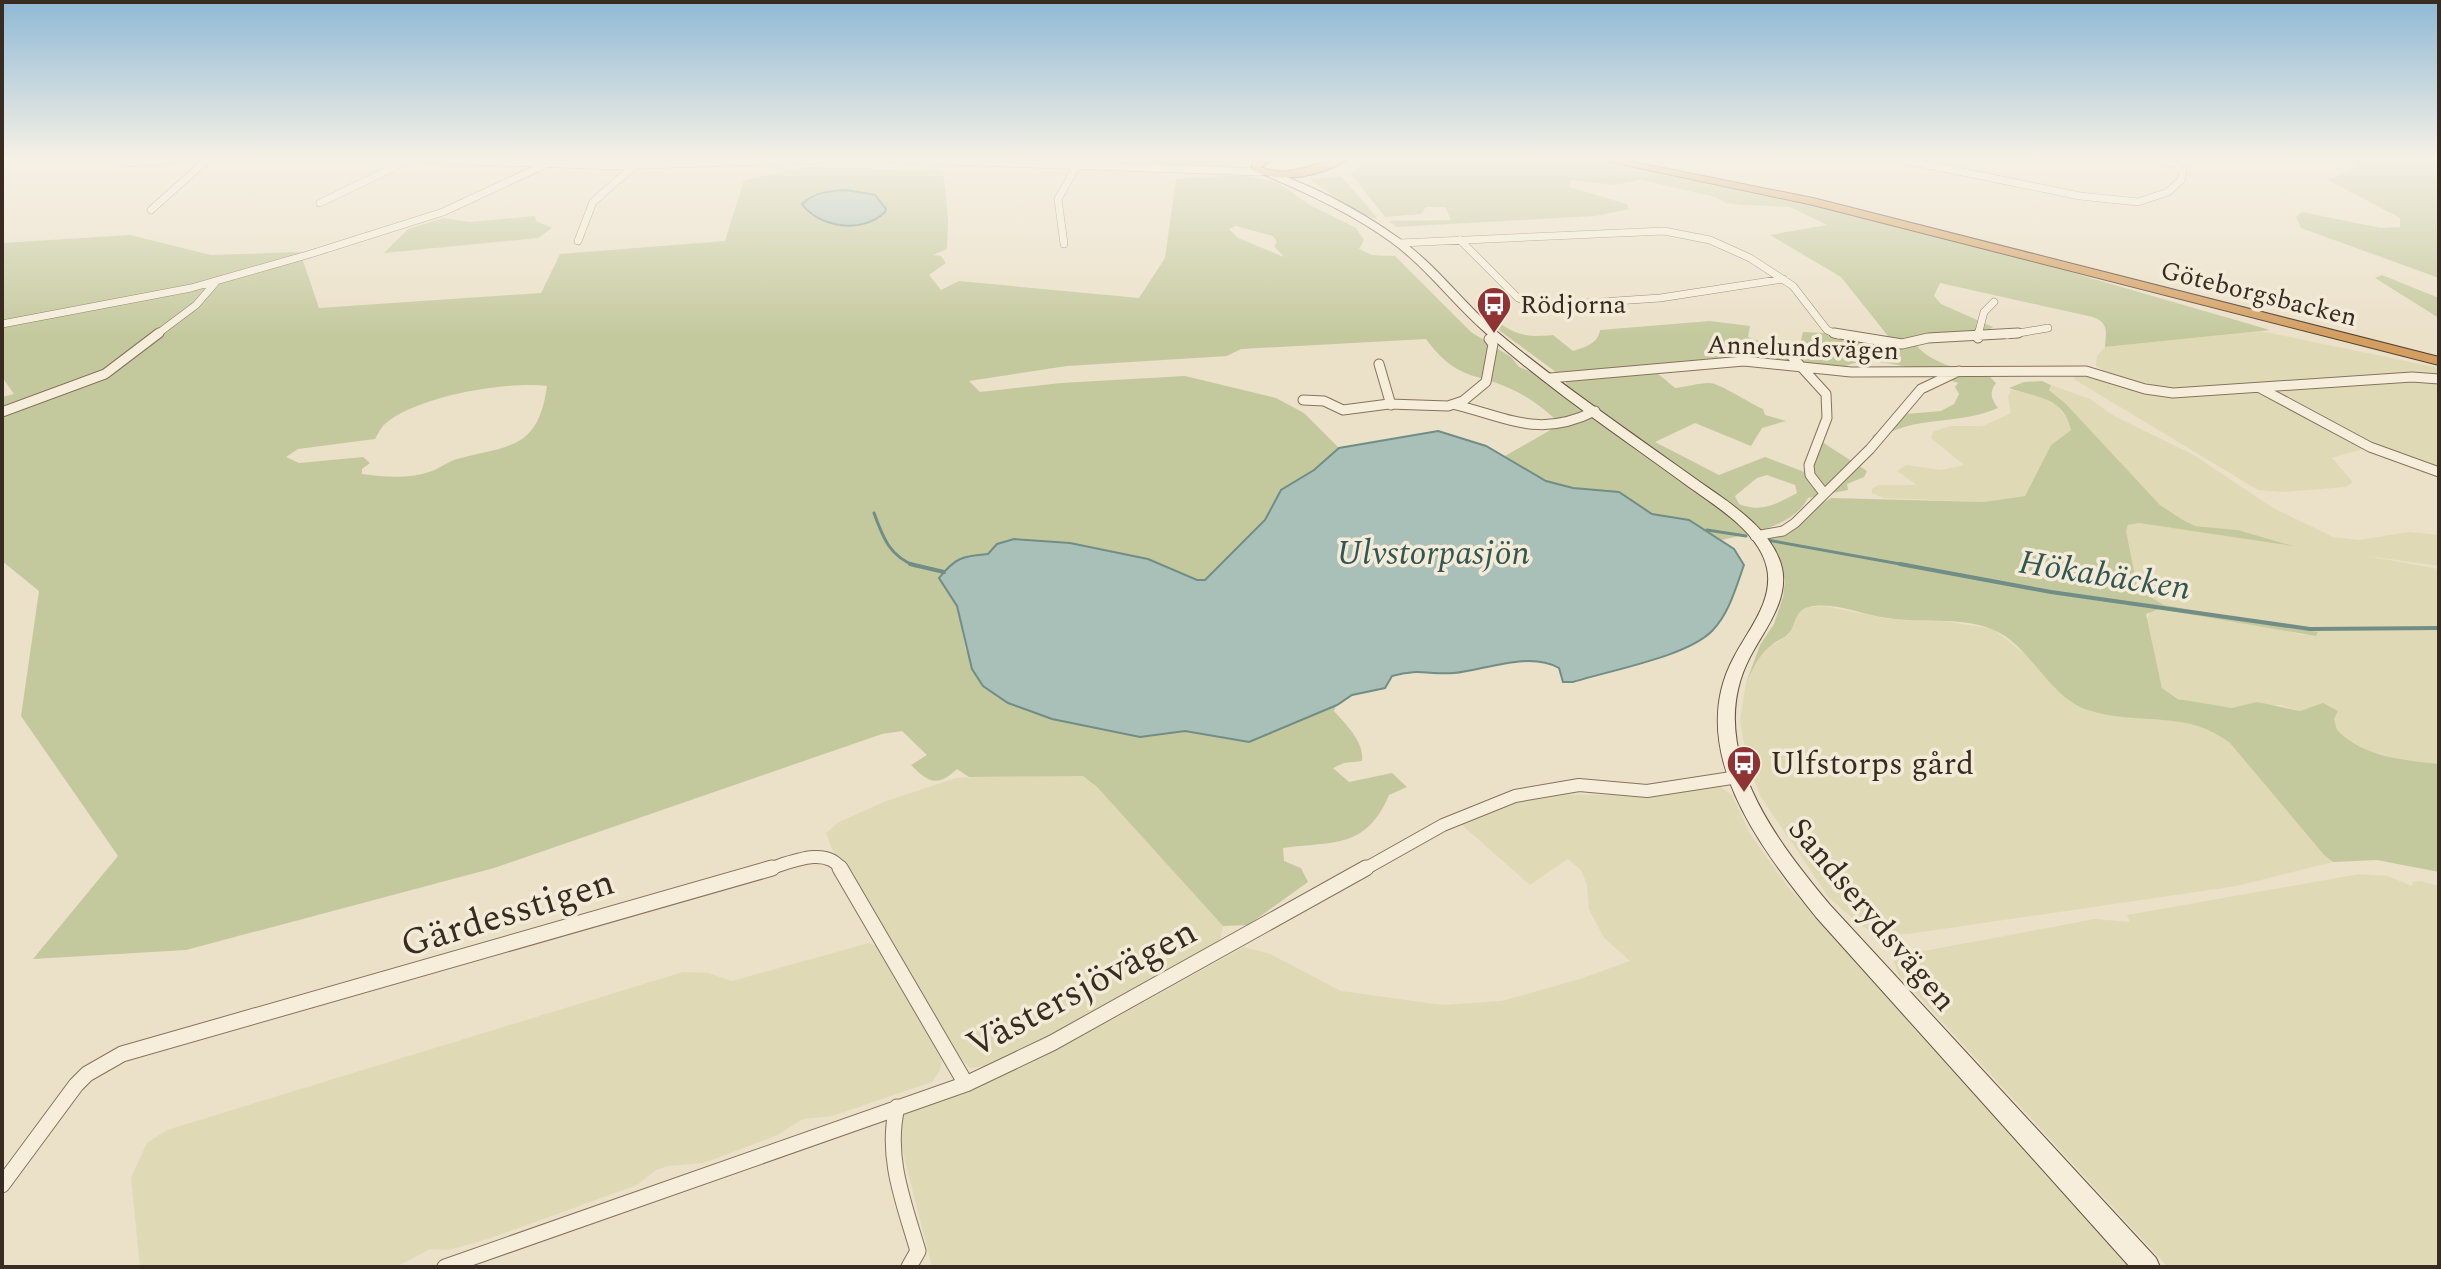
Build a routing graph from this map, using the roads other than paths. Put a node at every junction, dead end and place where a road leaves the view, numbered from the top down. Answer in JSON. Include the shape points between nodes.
{"nodes":[{"id":1,"x":424,"y":218,"type":"edge"},
{"id":2,"x":587,"y":218,"type":"edge"},
{"id":3,"x":1061,"y":218,"type":"edge"},
{"id":4,"x":1363,"y":218,"type":"edge"},
{"id":5,"x":1890,"y":218,"type":"edge"},
{"id":6,"x":1905,"y":218,"type":"edge"},
{"id":7,"x":1460,"y":240,"type":"junction"},
{"id":8,"x":578,"y":241,"type":"dead end"},
{"id":9,"x":1400,"y":243,"type":"junction"},
{"id":10,"x":1064,"y":244,"type":"dead end"},
{"id":11,"x":1783,"y":279,"type":"junction"},
{"id":12,"x":216,"y":282,"type":"junction"},
{"id":13,"x":1994,"y":302,"type":"dead end"},
{"id":14,"x":2,"y":324,"type":"edge"},
{"id":15,"x":2048,"y":328,"type":"dead end"},
{"id":16,"x":1497,"y":338,"type":"junction"},
{"id":17,"x":1978,"y":338,"type":"junction"},
{"id":18,"x":1786,"y":350,"type":"dead end"},
{"id":19,"x":2439,"y":359,"type":"edge"},
{"id":20,"x":1379,"y":364,"type":"dead end"},
{"id":21,"x":1803,"y":367,"type":"junction"},
{"id":22,"x":1959,"y":370,"type":"junction"},
{"id":23,"x":1550,"y":378,"type":"junction"},
{"id":24,"x":2439,"y":379,"type":"edge"},
{"id":25,"x":2256,"y":386,"type":"junction"},
{"id":26,"x":1303,"y":400,"type":"dead end"},
{"id":27,"x":1391,"y":405,"type":"junction"},
{"id":28,"x":1456,"y":405,"type":"junction"},
{"id":29,"x":1595,"y":411,"type":"junction"},
{"id":30,"x":2,"y":412,"type":"edge"},
{"id":31,"x":2439,"y":472,"type":"edge"},
{"id":32,"x":1823,"y":492,"type":"junction"},
{"id":33,"x":1755,"y":536,"type":"junction"},
{"id":34,"x":1738,"y":777,"type":"junction"},
{"id":35,"x":966,"y":1084,"type":"junction"},
{"id":36,"x":897,"y":1107,"type":"junction"},
{"id":37,"x":2,"y":1185,"type":"edge"},
{"id":38,"x":917,"y":1262,"type":"edge"},
{"id":39,"x":445,"y":1267,"type":"edge"},
{"id":40,"x":2147,"y":1267,"type":"edge"}],
"edges":[{"from":1,"to":12,"type":"street"},
{"from":2,"to":8,"type":"street"},
{"from":3,"to":10,"type":"street"},
{"from":4,"to":9,"type":"street","name":"Sandserydsvägen"},
{"from":5,"to":19,"type":"highway","name":"Göteborgsbacken","via":[[2202,304]]},
{"from":6,"to":19,"type":"highway","name":"Göteborgsbacken"},
{"from":7,"to":9,"type":"street"},
{"from":7,"to":11,"type":"street","via":[[1664,231],[1723,244]]},
{"from":7,"to":11,"type":"street","via":[[1518,298],[1541,306],[1660,298]]},
{"from":9,"to":16,"type":"street","name":"Sandserydsvägen"},
{"from":11,"to":17,"type":"street","via":[[1827,330],[1839,336],[1902,344]]},
{"from":12,"to":14,"type":"street"},
{"from":12,"to":30,"type":"street","via":[[196,305],[105,374]]},
{"from":13,"to":17,"type":"street","via":[[1983,313]]},
{"from":15,"to":17,"type":"street"},
{"from":16,"to":23,"type":"street","name":"Sandserydsvägen"},
{"from":16,"to":28,"type":"street","via":[[1489,339],[1493,344],[1486,382]]},
{"from":18,"to":21,"type":"street"},
{"from":20,"to":27,"type":"street"},
{"from":21,"to":22,"type":"street","name":"Annelundsvägen","via":[[1851,372]]},
{"from":21,"to":23,"type":"street","name":"Annelundsvägen","via":[[1722,361]]},
{"from":21,"to":32,"type":"street","via":[[1829,402],[1827,426],[1809,463],[1811,477]]},
{"from":22,"to":25,"type":"street","name":"Annelundsvägen","via":[[2086,371],[2173,393]]},
{"from":22,"to":32,"type":"street","via":[[1921,389],[1870,449]]},
{"from":23,"to":29,"type":"street","name":"Sandserydsvägen"},
{"from":24,"to":25,"type":"street","name":"Annelundsvägen"},
{"from":25,"to":31,"type":"street","via":[[2370,447]]},
{"from":26,"to":27,"type":"street","via":[[1321,400],[1343,410]]},
{"from":27,"to":28,"type":"street"},
{"from":28,"to":29,"type":"street","via":[[1541,427],[1570,423]]},
{"from":29,"to":33,"type":"street","name":"Sandserydsvägen","via":[[1720,503]]},
{"from":32,"to":33,"type":"street","via":[[1783,531]]},
{"from":33,"to":34,"type":"street","name":"Sandserydsvägen","via":[[1774,566],[1776,584],[1736,668],[1728,698],[1728,739]]},
{"from":34,"to":35,"type":"street","name":"Västersjövägen","via":[[1647,791],[1549,788],[1483,807],[1052,1043]]},
{"from":34,"to":40,"type":"street","name":"Sandserydsvägen","via":[[1772,846],[1813,899]]},
{"from":35,"to":36,"type":"street","name":"Västersjövägen"},
{"from":35,"to":37,"type":"street","name":"Gärdesstigen","via":[[838,864],[810,857],[122,1054],[76,1085]]},
{"from":36,"to":38,"type":"street","via":[[891,1141]]},
{"from":36,"to":39,"type":"street","name":"Västersjövägen"}]}
